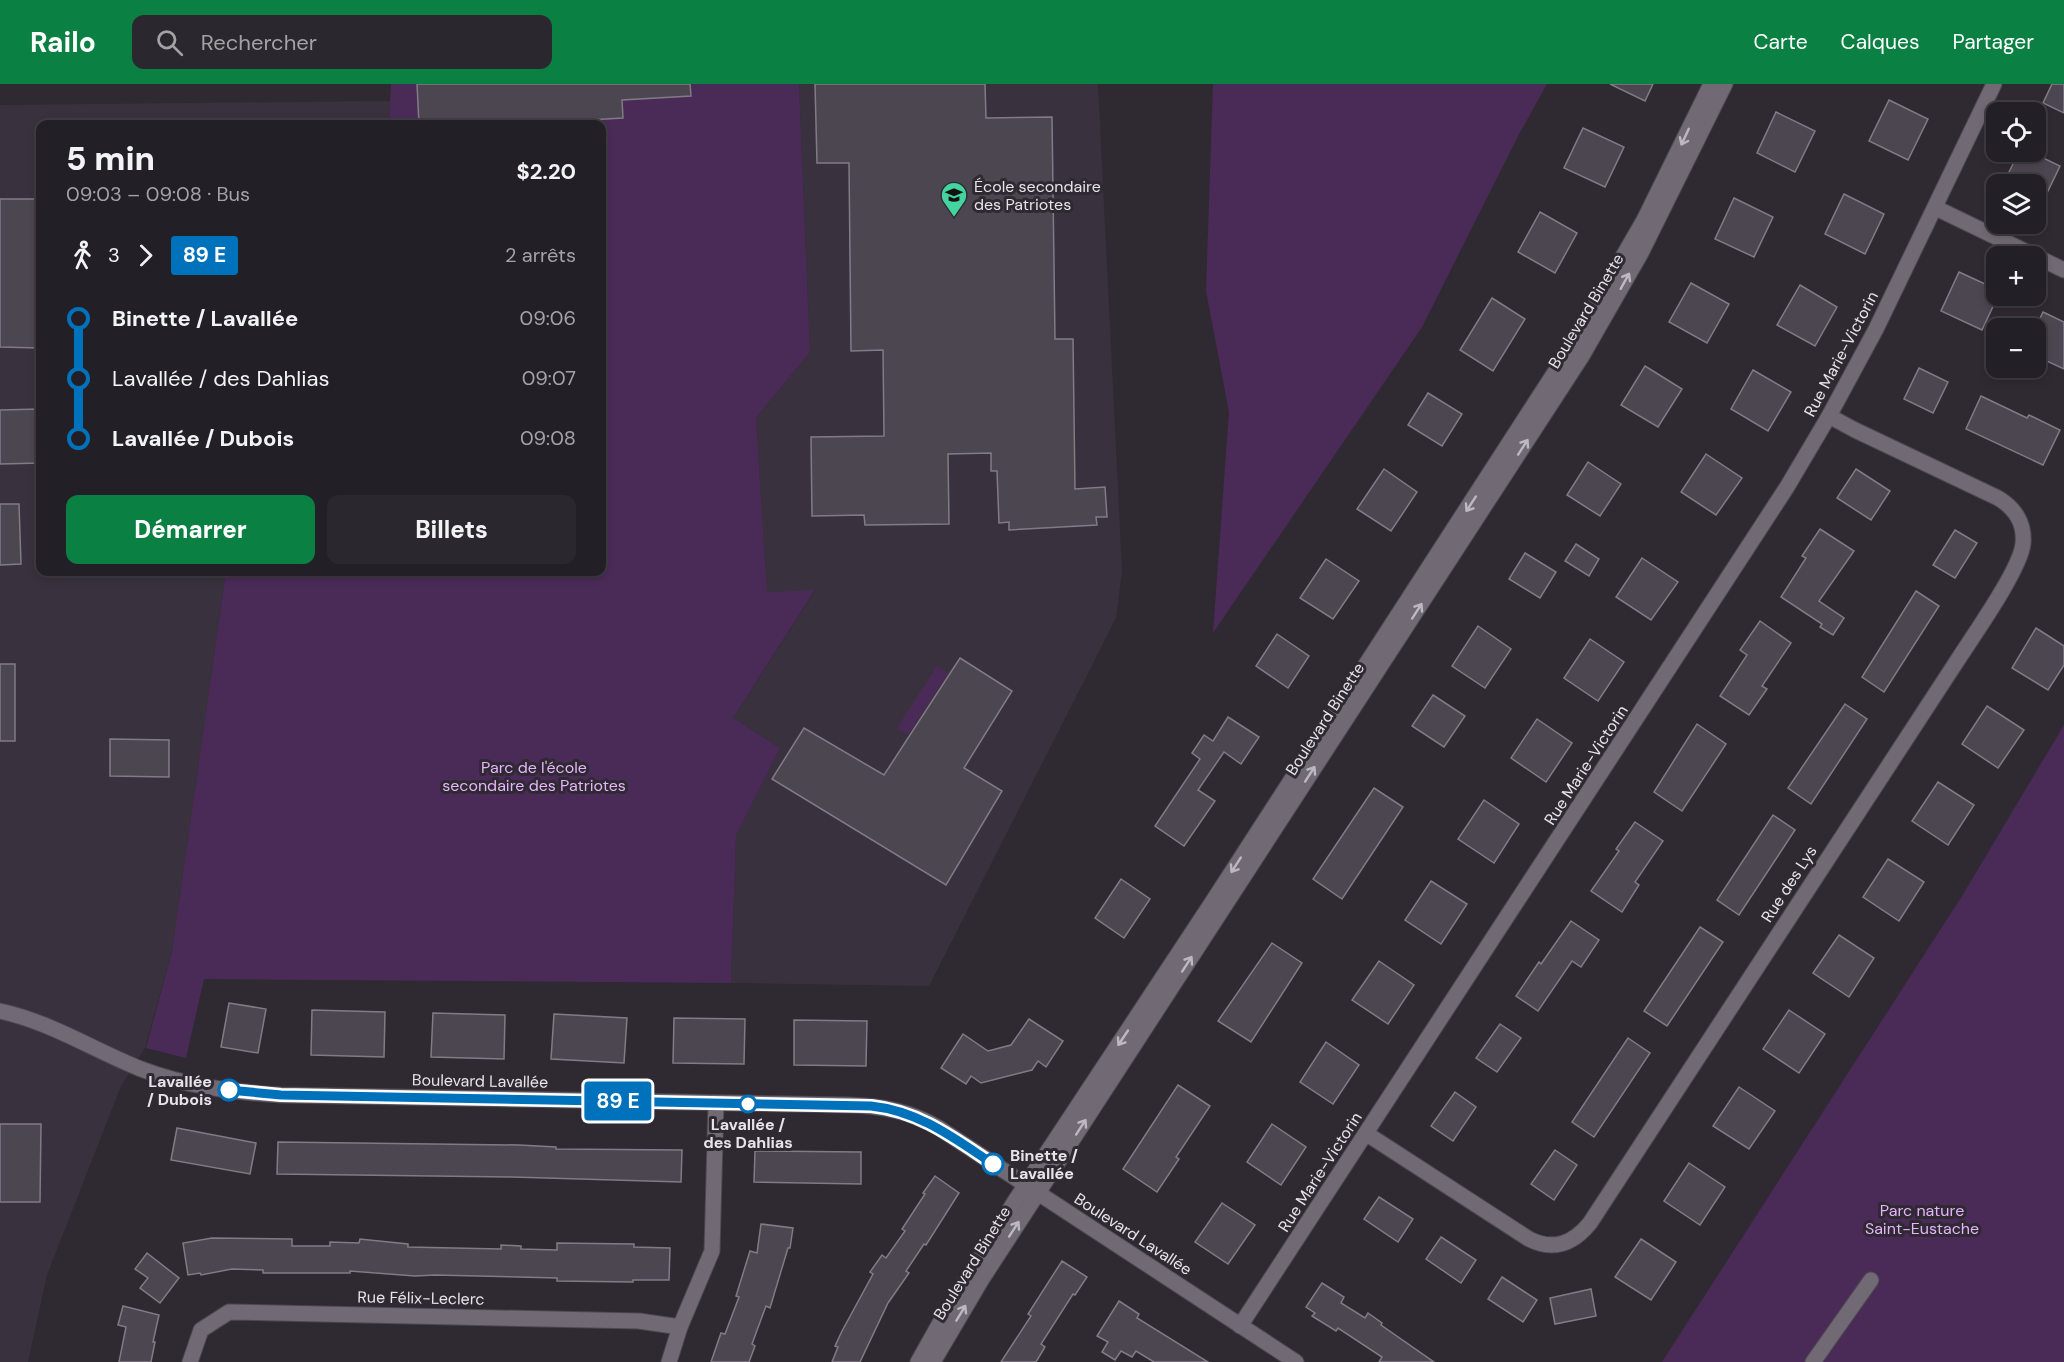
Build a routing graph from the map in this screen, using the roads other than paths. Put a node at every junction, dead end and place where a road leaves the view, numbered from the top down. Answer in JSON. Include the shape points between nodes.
{"nodes":[{"id":1,"x":1711,"y":84,"type":"edge"},
{"id":2,"x":1725,"y":84,"type":"edge"},
{"id":3,"x":1994,"y":84,"type":"edge"},
{"id":4,"x":1936,"y":208,"type":"junction"},
{"id":5,"x":2064,"y":270,"type":"edge"},
{"id":6,"x":1829,"y":416,"type":"junction"},
{"id":7,"x":0,"y":1011,"type":"edge"},
{"id":8,"x":716,"y":1103,"type":"junction"},
{"id":9,"x":1366,"y":1134,"type":"junction"},
{"id":10,"x":1031,"y":1190,"type":"junction"},
{"id":11,"x":1871,"y":1280,"type":"dead end"},
{"id":12,"x":1240,"y":1326,"type":"junction"},
{"id":13,"x":680,"y":1327,"type":"junction"},
{"id":14,"x":190,"y":1362,"type":"edge"},
{"id":15,"x":669,"y":1362,"type":"edge"},
{"id":16,"x":918,"y":1362,"type":"edge"},
{"id":17,"x":933,"y":1362,"type":"edge"},
{"id":18,"x":1296,"y":1362,"type":"edge"},
{"id":19,"x":1813,"y":1362,"type":"edge"}],
"edges":[{"from":1,"to":10,"type":"street","name":"Boulevard Binette","one_way":true,"via":[[1638,231],[1566,355]]},
{"from":10,"to":2,"type":"street","name":"Boulevard Binette","one_way":true,"via":[[1582,356],[1655,226]]},
{"from":3,"to":4,"type":"street","name":"Rue Marie-Victorin"},
{"from":4,"to":5,"type":"street"},
{"from":4,"to":6,"type":"street","name":"Rue Marie-Victorin"},
{"from":6,"to":9,"type":"street","name":"Rue Marie-Victorin","via":[[1753,541]]},
{"from":6,"to":9,"type":"street","name":"Rue des Lys","via":[[1998,498],[2019,519],[2024,538],[2017,562],[1957,661],[1577,1238],[1554,1245],[1529,1239]]},
{"from":7,"to":8,"type":"street","name":"Boulevard Lavallée","via":[[39,1022],[147,1071],[225,1090],[281,1095]]},
{"from":8,"to":10,"type":"street","name":"Boulevard Lavallée","via":[[895,1109],[939,1128]]},
{"from":8,"to":13,"type":"street","via":[[712,1251]]},
{"from":9,"to":12,"type":"street","name":"Rue Marie-Victorin"},
{"from":10,"to":12,"type":"street","name":"Boulevard Lavallée"},
{"from":10,"to":16,"type":"street","name":"Boulevard Binette","via":[[950,1305]]},
{"from":17,"to":10,"type":"street","name":"Boulevard Binette","one_way":true},
{"from":11,"to":19,"type":"street"},
{"from":12,"to":18,"type":"street","name":"Boulevard Lavallée"},
{"from":13,"to":14,"type":"street","name":"Rue Félix-Leclerc","via":[[639,1321],[229,1312],[201,1330]]},
{"from":13,"to":15,"type":"street"}]}
